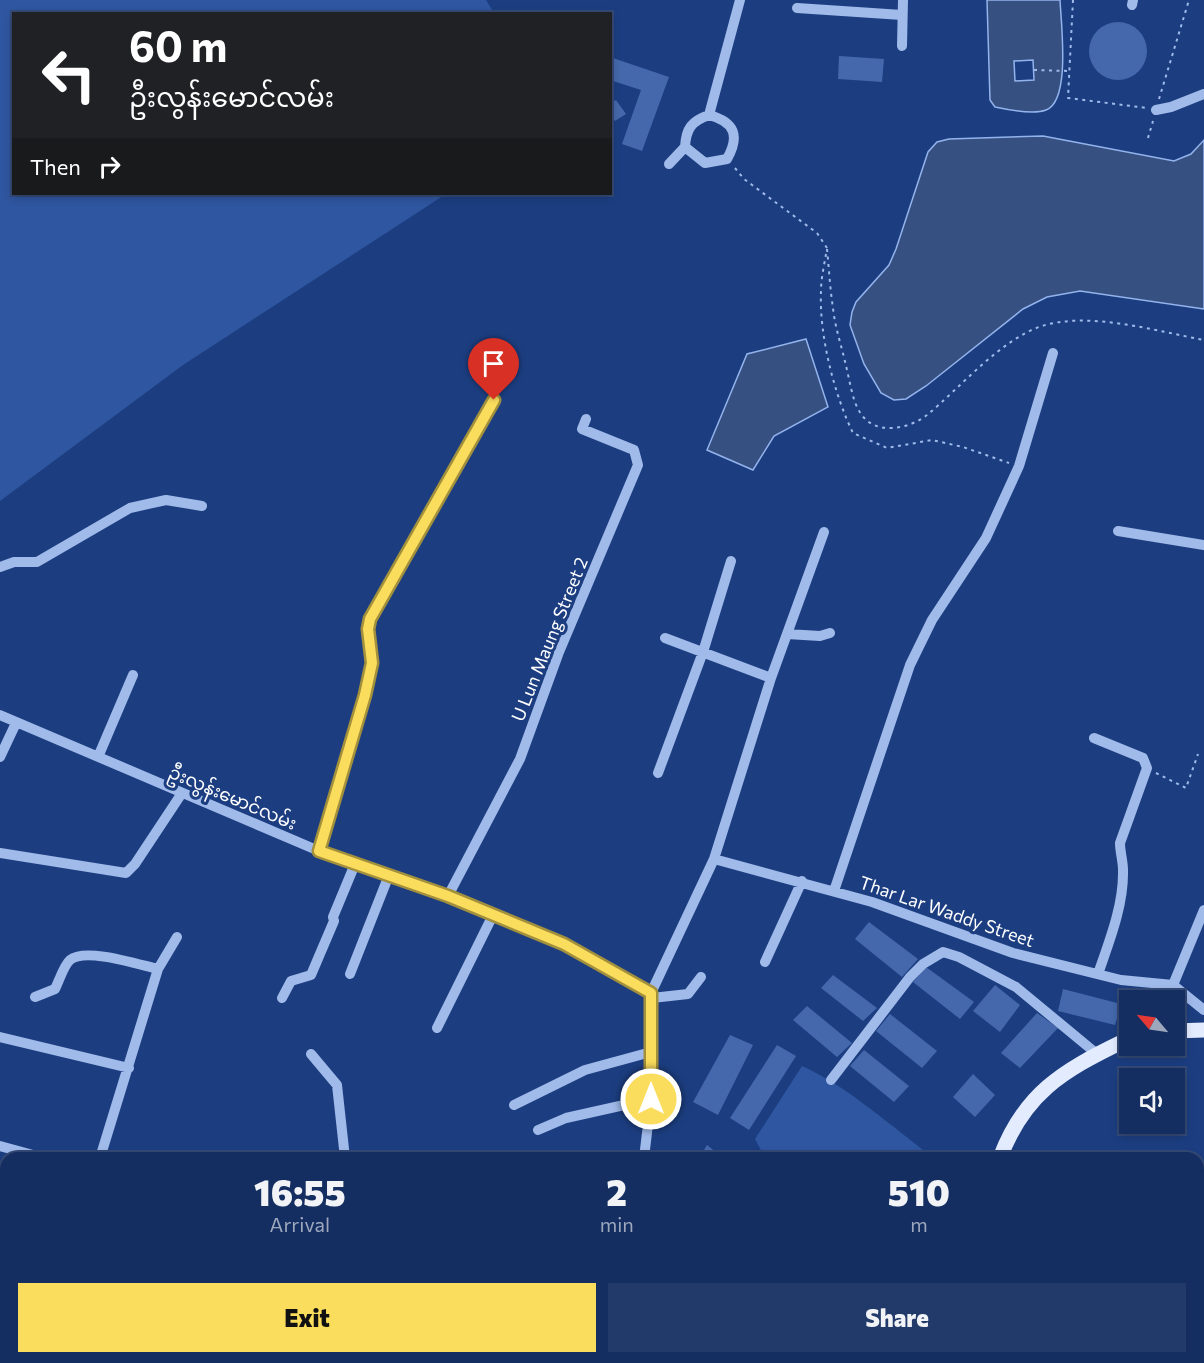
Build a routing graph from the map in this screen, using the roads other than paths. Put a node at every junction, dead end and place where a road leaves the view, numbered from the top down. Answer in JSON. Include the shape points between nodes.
{"nodes":[{"id":1,"x":740,"y":0,"type":"edge"},
{"id":2,"x":903,"y":0,"type":"edge"},
{"id":3,"x":797,"y":8,"type":"dead end"},
{"id":4,"x":902,"y":15,"type":"junction"},
{"id":5,"x":902,"y":46,"type":"dead end"},
{"id":6,"x":1204,"y":94,"type":"edge"},
{"id":7,"x":1156,"y":110,"type":"road end"},
{"id":8,"x":709,"y":115,"type":"junction"},
{"id":9,"x":685,"y":147,"type":"junction"},
{"id":10,"x":669,"y":164,"type":"dead end"},
{"id":11,"x":1053,"y":353,"type":"dead end"},
{"id":12,"x":494,"y":400,"type":"dead end"},
{"id":13,"x":586,"y":418,"type":"dead end"},
{"id":14,"x":202,"y":506,"type":"dead end"},
{"id":15,"x":1118,"y":531,"type":"dead end"},
{"id":16,"x":824,"y":532,"type":"dead end"},
{"id":17,"x":1204,"y":545,"type":"edge"},
{"id":18,"x":731,"y":561,"type":"dead end"},
{"id":19,"x":0,"y":567,"type":"edge"},
{"id":20,"x":830,"y":633,"type":"dead end"},
{"id":21,"x":787,"y":634,"type":"junction"},
{"id":22,"x":665,"y":638,"type":"dead end"},
{"id":23,"x":703,"y":652,"type":"junction"},
{"id":24,"x":133,"y":675,"type":"dead end"},
{"id":25,"x":771,"y":678,"type":"junction"},
{"id":26,"x":0,"y":715,"type":"edge"},
{"id":27,"x":16,"y":723,"type":"junction"},
{"id":28,"x":1094,"y":738,"type":"dead end"},
{"id":29,"x":0,"y":757,"type":"edge"},
{"id":30,"x":98,"y":757,"type":"junction"},
{"id":31,"x":658,"y":773,"type":"dead end"},
{"id":32,"x":182,"y":793,"type":"junction"},
{"id":33,"x":319,"y":851,"type":"junction"},
{"id":34,"x":0,"y":853,"type":"edge"},
{"id":35,"x":714,"y":859,"type":"junction"},
{"id":36,"x":356,"y":864,"type":"junction"},
{"id":37,"x":389,"y":876,"type":"junction"},
{"id":38,"x":802,"y":882,"type":"junction"},
{"id":39,"x":834,"y":891,"type":"junction"},
{"id":40,"x":448,"y":896,"type":"junction"},
{"id":41,"x":1204,"y":910,"type":"edge"},
{"id":42,"x":493,"y":915,"type":"junction"},
{"id":43,"x":177,"y":937,"type":"dead end"},
{"id":44,"x":765,"y":962,"type":"dead end"},
{"id":45,"x":158,"y":969,"type":"junction"},
{"id":46,"x":1098,"y":974,"type":"junction"},
{"id":47,"x":350,"y":975,"type":"dead end"},
{"id":48,"x":701,"y":977,"type":"dead end"},
{"id":49,"x":1173,"y":985,"type":"junction"},
{"id":50,"x":652,"y":995,"type":"junction"},
{"id":51,"x":34,"y":997,"type":"dead end"},
{"id":52,"x":282,"y":998,"type":"dead end"},
{"id":53,"x":1204,"y":1010,"type":"edge"},
{"id":54,"x":437,"y":1028,"type":"dead end"},
{"id":55,"x":1204,"y":1030,"type":"edge"},
{"id":56,"x":1185,"y":1031,"type":"edge"},
{"id":57,"x":0,"y":1037,"type":"edge"},
{"id":58,"x":1119,"y":1045,"type":"edge"},
{"id":59,"x":651,"y":1052,"type":"junction"},
{"id":60,"x":311,"y":1054,"type":"dead end"},
{"id":61,"x":1097,"y":1054,"type":"junction"},
{"id":62,"x":129,"y":1068,"type":"junction"},
{"id":63,"x":831,"y":1080,"type":"dead end"},
{"id":64,"x":651,"y":1099,"type":"junction"},
{"id":65,"x":514,"y":1105,"type":"dead end"},
{"id":66,"x":538,"y":1130,"type":"dead end"},
{"id":67,"x":0,"y":1146,"type":"edge"},
{"id":68,"x":22,"y":1152,"type":"edge"},
{"id":69,"x":102,"y":1152,"type":"edge"},
{"id":70,"x":344,"y":1152,"type":"edge"},
{"id":71,"x":645,"y":1152,"type":"edge"},
{"id":72,"x":1001,"y":1152,"type":"edge"}],
"edges":[{"from":1,"to":8,"type":"street"},
{"from":2,"to":4,"type":"street"},
{"from":3,"to":4,"type":"street"},
{"from":4,"to":5,"type":"street"},
{"from":6,"to":7,"type":"street"},
{"from":8,"to":9,"type":"street","via":[[695,120],[686,132]]},
{"from":8,"to":9,"type":"street","via":[[723,119],[733,131],[734,146],[727,159],[705,163]]},
{"from":9,"to":10,"type":"street"},
{"from":11,"to":39,"type":"street","via":[[1019,466],[987,538],[932,620],[910,665]]},
{"from":12,"to":33,"type":"street","via":[[370,619],[372,663],[365,695]]},
{"from":13,"to":40,"type":"street","name":"U Lun Maung Street 2","via":[[582,429],[634,450],[638,465],[558,652],[520,759]]},
{"from":14,"to":19,"type":"street","via":[[166,500],[130,508],[37,562],[14,562]]},
{"from":15,"to":17,"type":"street"},
{"from":16,"to":21,"type":"street"},
{"from":18,"to":23,"type":"street"},
{"from":20,"to":21,"type":"street"},
{"from":21,"to":25,"type":"street"},
{"from":22,"to":23,"type":"street"},
{"from":23,"to":25,"type":"street"},
{"from":23,"to":31,"type":"street"},
{"from":24,"to":30,"type":"street"},
{"from":25,"to":35,"type":"street"},
{"from":26,"to":27,"type":"street","name":"ဦးလွန်းမောင်လမ်း"},
{"from":27,"to":29,"type":"street"},
{"from":27,"to":30,"type":"street","name":"ဦးလွန်းမောင်လမ်း"},
{"from":28,"to":46,"type":"street","via":[[1143,758],[1147,768],[1120,843],[1120,893]]},
{"from":30,"to":32,"type":"street","name":"ဦးလွန်းမောင်လမ်း"},
{"from":32,"to":33,"type":"street","name":"ဦးလွန်းမောင်လမ်း"},
{"from":32,"to":34,"type":"street","via":[[126,873]]},
{"from":33,"to":36,"type":"street","name":"ဦးလွန်းမောင်လမ်း"},
{"from":35,"to":38,"type":"street","name":"Thar Lar Waddy Street"},
{"from":35,"to":50,"type":"street"},
{"from":36,"to":37,"type":"street","name":"ဦးလွန်းမောင်လမ်း"},
{"from":36,"to":52,"type":"street","via":[[311,975],[291,981]]},
{"from":37,"to":40,"type":"street","name":"ဦးလွန်းမောင်လမ်း"},
{"from":37,"to":47,"type":"street"},
{"from":38,"to":39,"type":"street","name":"Thar Lar Waddy Street"},
{"from":38,"to":44,"type":"street"},
{"from":39,"to":46,"type":"street","name":"Thar Lar Waddy Street","via":[[1013,953]]},
{"from":40,"to":42,"type":"street","name":"ဦးလွန်းမောင်လမ်း"},
{"from":41,"to":49,"type":"street"},
{"from":42,"to":50,"type":"street","name":"ဦးလွန်းမောင်လမ်း","via":[[564,944]]},
{"from":42,"to":54,"type":"street"},
{"from":43,"to":45,"type":"street"},
{"from":45,"to":51,"type":"street","via":[[113,958],[79,956],[70,960],[55,989]]},
{"from":45,"to":62,"type":"street"},
{"from":46,"to":49,"type":"street","name":"Thar Lar Waddy Street"},
{"from":48,"to":50,"type":"street","via":[[688,994]]},
{"from":49,"to":53,"type":"street"},
{"from":50,"to":59,"type":"street"},
{"from":55,"to":56,"type":"main road"},
{"from":57,"to":62,"type":"street"},
{"from":58,"to":61,"type":"main road"},
{"from":59,"to":64,"type":"street"},
{"from":59,"to":65,"type":"street","via":[[585,1070]]},
{"from":60,"to":70,"type":"street","via":[[337,1085]]},
{"from":61,"to":63,"type":"street","via":[[1016,987],[943,952],[910,977]]},
{"from":61,"to":72,"type":"main road","via":[[1049,1085],[1029,1104],[1010,1131]]},
{"from":62,"to":69,"type":"street"},
{"from":64,"to":66,"type":"street","via":[[566,1118]]},
{"from":64,"to":71,"type":"street"},
{"from":67,"to":68,"type":"street"}]}
